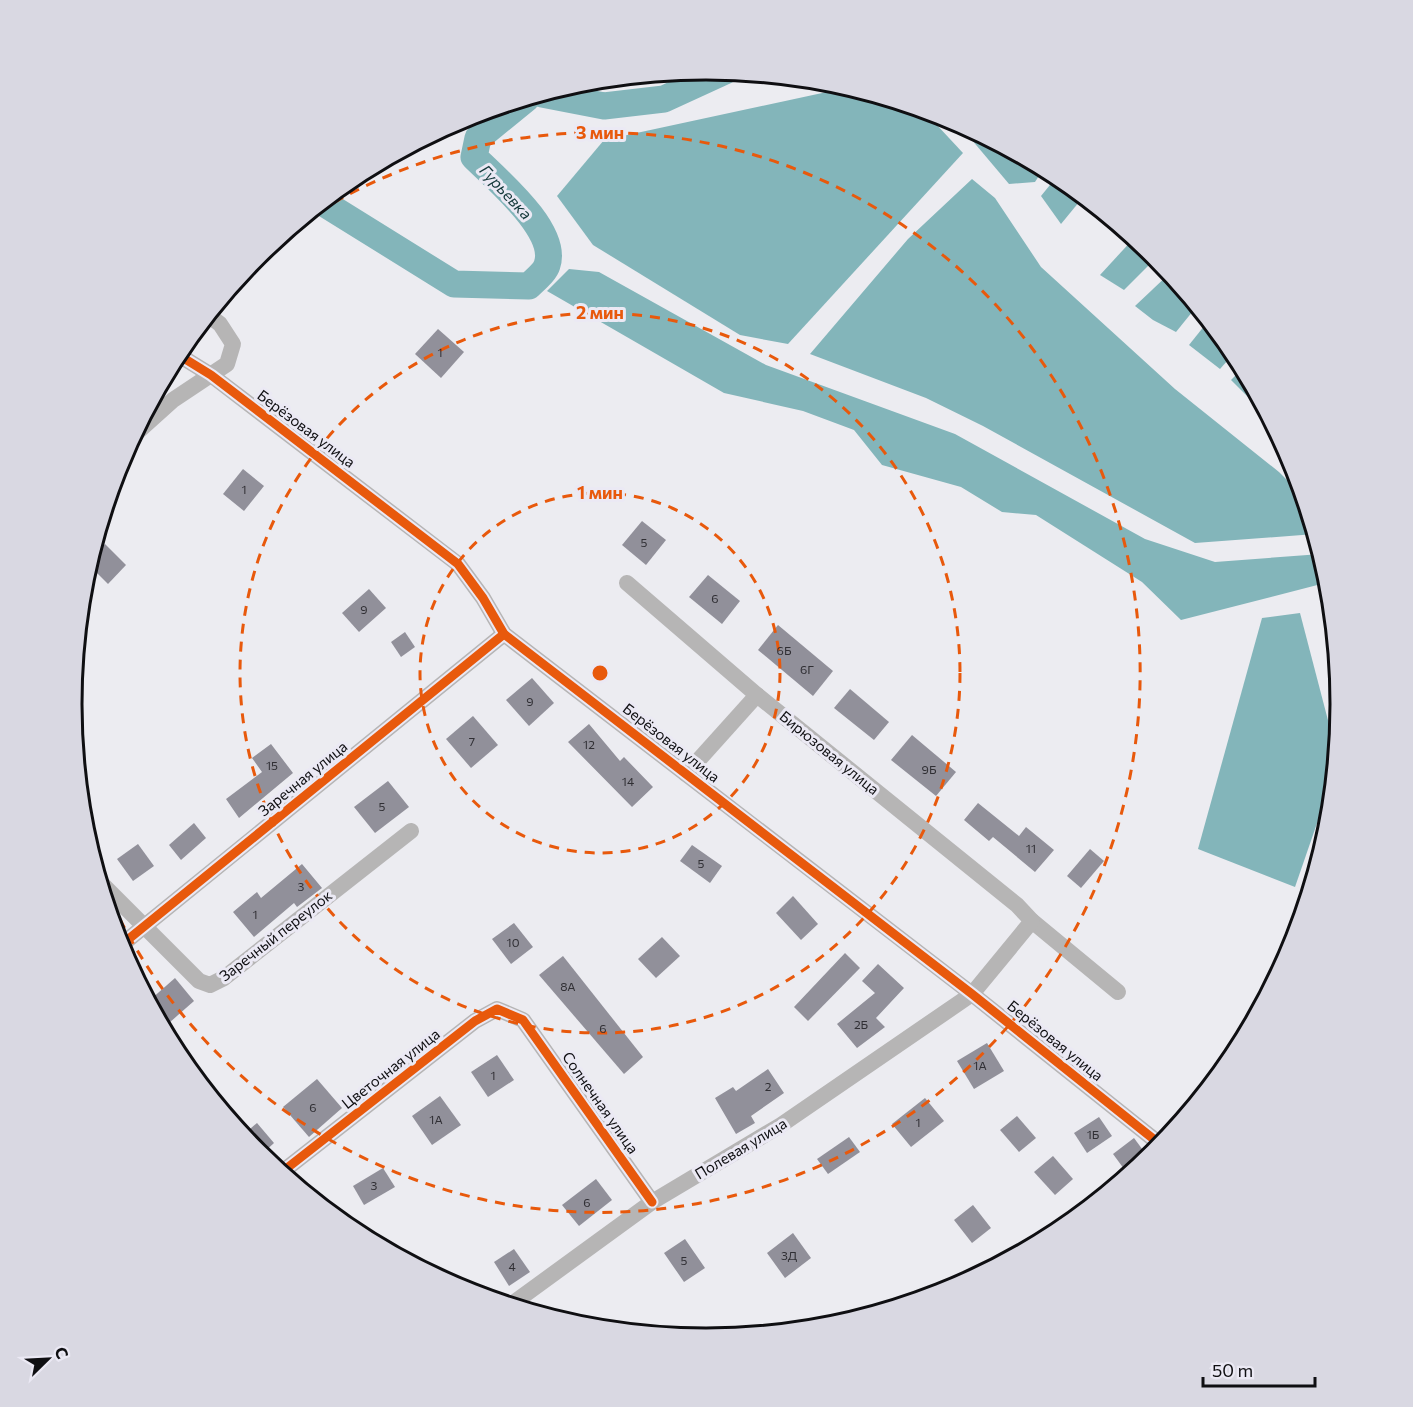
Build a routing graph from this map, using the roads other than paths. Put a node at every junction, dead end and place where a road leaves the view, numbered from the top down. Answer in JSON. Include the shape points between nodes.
{"nodes":[{"id":1,"x":214,"y":320,"type":"edge"},
{"id":2,"x":186,"y":360,"type":"edge"},
{"id":3,"x":211,"y":375,"type":"junction"},
{"id":4,"x":151,"y":419,"type":"edge"},
{"id":5,"x":627,"y":584,"type":"dead end"},
{"id":6,"x":504,"y":634,"type":"junction"},
{"id":7,"x":757,"y":695,"type":"junction"},
{"id":8,"x":686,"y":774,"type":"junction"},
{"id":9,"x":411,"y":831,"type":"dead end"},
{"id":10,"x":113,"y":895,"type":"edge"},
{"id":11,"x":1032,"y":921,"type":"junction"},
{"id":12,"x":146,"y":926,"type":"junction"},
{"id":13,"x":129,"y":939,"type":"edge"},
{"id":14,"x":1118,"y":992,"type":"dead end"},
{"id":15,"x":972,"y":994,"type":"junction"},
{"id":16,"x":523,"y":1020,"type":"joint"},
{"id":17,"x":1154,"y":1139,"type":"edge"},
{"id":18,"x":288,"y":1167,"type":"edge"},
{"id":19,"x":652,"y":1203,"type":"junction"},
{"id":20,"x":520,"y":1298,"type":"edge"}],
"edges":[{"from":1,"to":3,"type":"street","via":[[233,344],[227,364]]},
{"from":2,"to":3,"type":"street","name":"Берёзовая улица"},
{"from":3,"to":4,"type":"street"},
{"from":3,"to":6,"type":"street","name":"Берёзовая улица","via":[[458,564]]},
{"from":5,"to":7,"type":"street","name":"Бирюзовая улица"},
{"from":6,"to":8,"type":"street","name":"Берёзовая улица"},
{"from":6,"to":12,"type":"street","name":"Заречная улица"},
{"from":7,"to":8,"type":"street"},
{"from":7,"to":11,"type":"street","name":"Бирюзовая улица"},
{"from":8,"to":15,"type":"street","name":"Берёзовая улица"},
{"from":9,"to":12,"type":"street","name":"Заречный переулок","via":[[210,986],[199,981]]},
{"from":10,"to":12,"type":"street"},
{"from":11,"to":14,"type":"street","name":"Бирюзовая улица"},
{"from":11,"to":15,"type":"street"},
{"from":12,"to":13,"type":"street","name":"Заречная улица"},
{"from":15,"to":17,"type":"street","name":"Берёзовая улица"},
{"from":15,"to":19,"type":"street","name":"Полевая улица","via":[[781,1125]]},
{"from":16,"to":18,"type":"street","name":"Цветочная улица","via":[[497,1009],[475,1021]]},
{"from":16,"to":19,"type":"street","name":"Солнечная улица"},
{"from":19,"to":20,"type":"street","name":"Полевая улица"}]}
